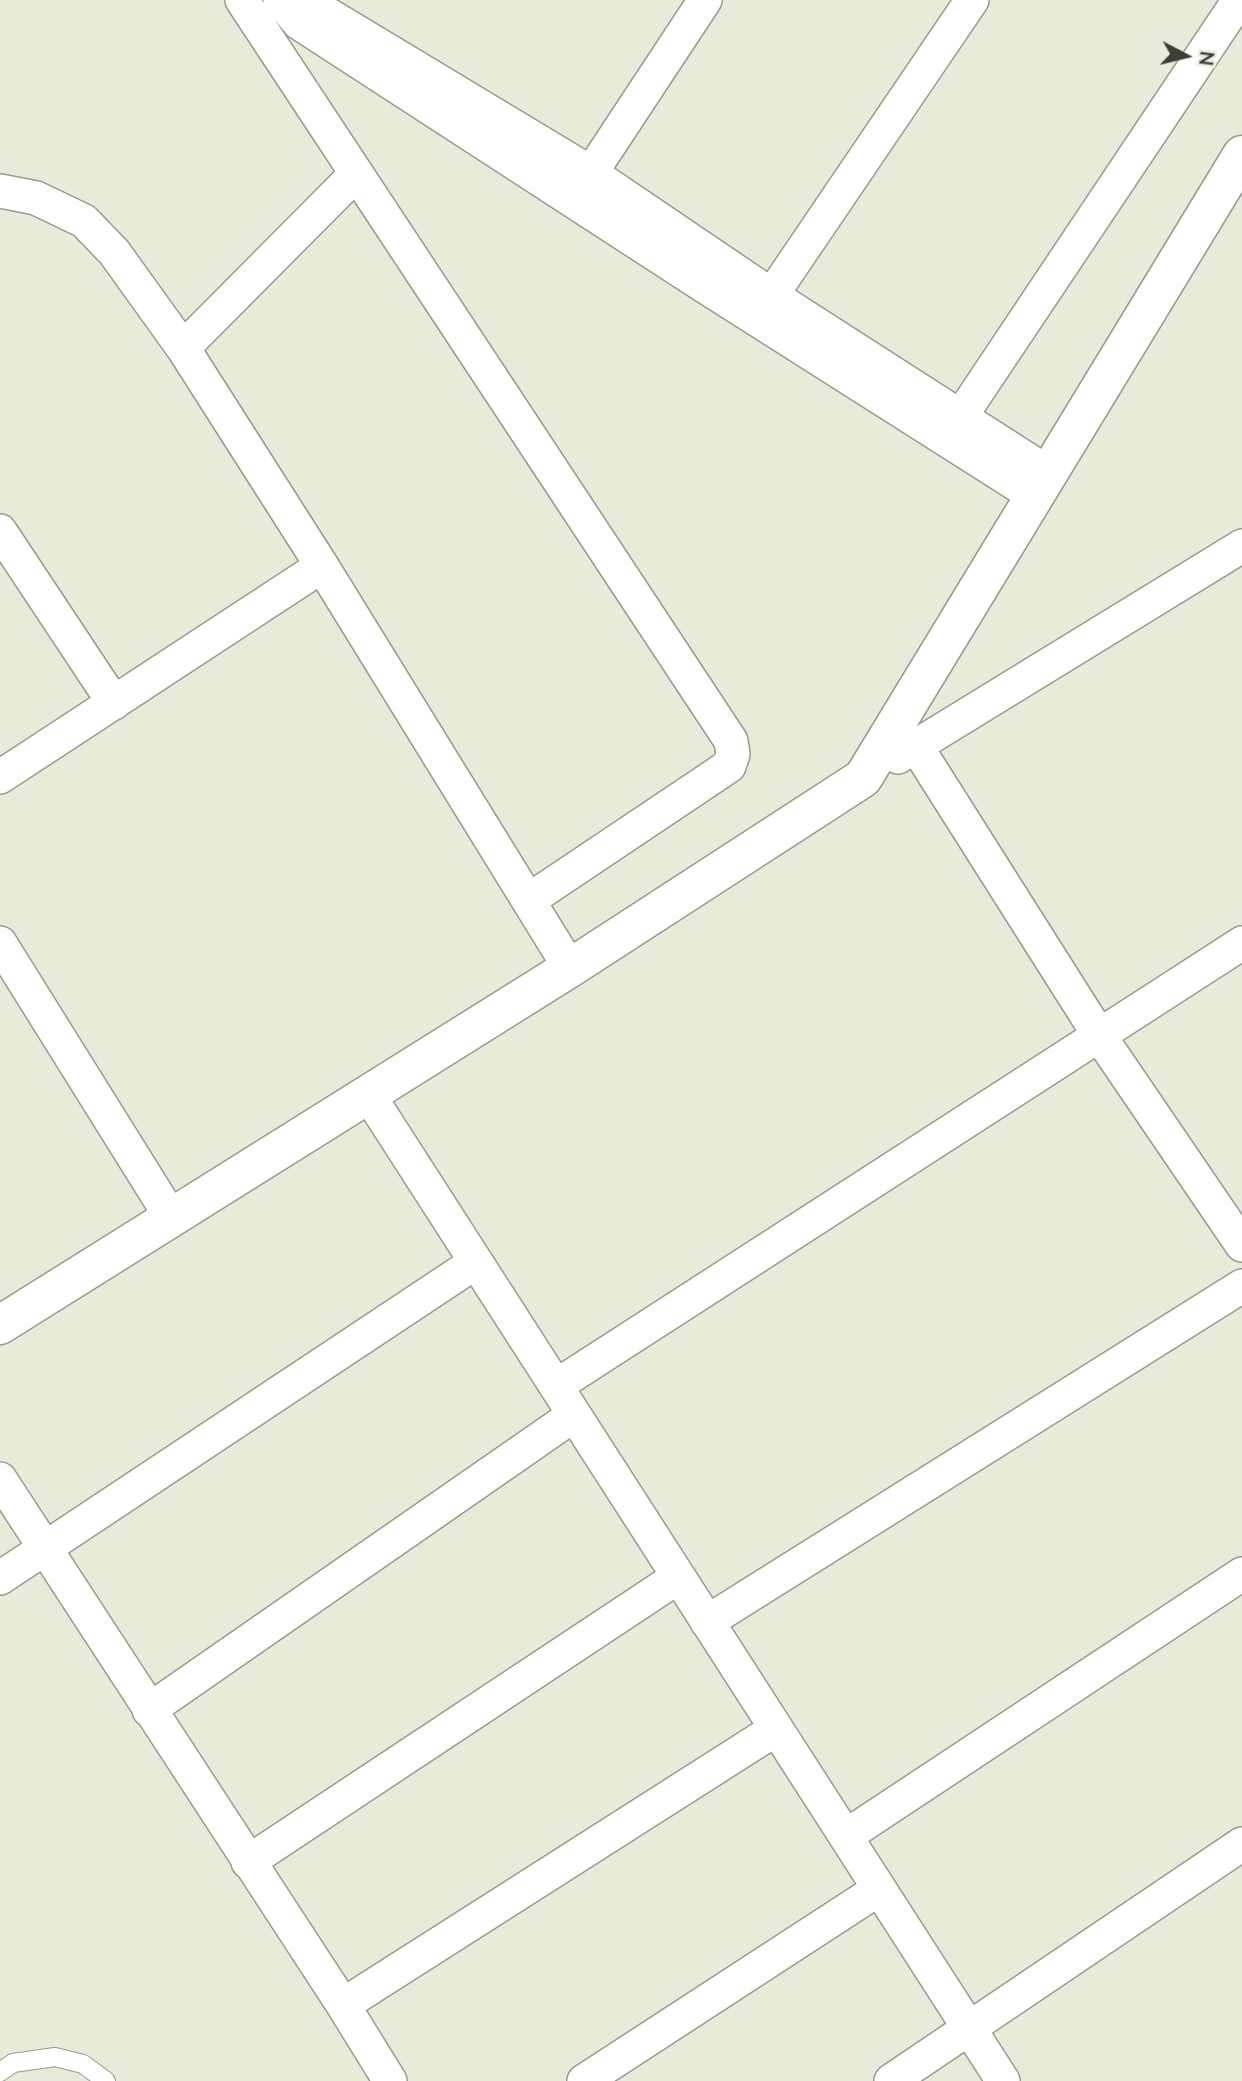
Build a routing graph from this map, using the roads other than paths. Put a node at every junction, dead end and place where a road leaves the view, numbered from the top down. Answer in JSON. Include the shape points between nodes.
{"nodes":[{"id":1,"x":242,"y":0,"type":"edge"},
{"id":2,"x":280,"y":0,"type":"edge"},
{"id":3,"x":294,"y":0,"type":"edge"},
{"id":4,"x":704,"y":0,"type":"edge"},
{"id":5,"x":972,"y":0,"type":"edge"},
{"id":6,"x":1239,"y":0,"type":"edge"},
{"id":7,"x":1242,"y":155,"type":"edge"},
{"id":8,"x":591,"y":173,"type":"junction"},
{"id":9,"x":356,"y":174,"type":"junction"},
{"id":10,"x":0,"y":191,"type":"edge"},
{"id":11,"x":572,"y":200,"type":"junction"},
{"id":12,"x":764,"y":307,"type":"junction"},
{"id":13,"x":183,"y":348,"type":"junction"},
{"id":14,"x":961,"y":416,"type":"junction"},
{"id":15,"x":1041,"y":484,"type":"junction"},
{"id":16,"x":0,"y":531,"type":"edge"},
{"id":17,"x":1242,"y":546,"type":"edge"},
{"id":18,"x":322,"y":566,"type":"junction"},
{"id":19,"x":114,"y":703,"type":"junction"},
{"id":20,"x":916,"y":746,"type":"junction"},
{"id":21,"x":0,"y":777,"type":"edge"},
{"id":22,"x":863,"y":778,"type":"junction"},
{"id":23,"x":528,"y":900,"type":"junction"},
{"id":24,"x":0,"y":943,"type":"edge"},
{"id":25,"x":1242,"y":943,"type":"edge"},
{"id":26,"x":570,"y":968,"type":"junction"},
{"id":27,"x":1099,"y":1035,"type":"junction"},
{"id":28,"x":368,"y":1094,"type":"junction"},
{"id":29,"x":171,"y":1217,"type":"junction"},
{"id":30,"x":1242,"y":1245,"type":"edge"},
{"id":31,"x":476,"y":1262,"type":"junction"},
{"id":32,"x":1242,"y":1286,"type":"edge"},
{"id":33,"x":0,"y":1325,"type":"edge"},
{"id":34,"x":556,"y":1386,"type":"junction"},
{"id":35,"x":574,"y":1415,"type":"junction"},
{"id":36,"x":0,"y":1479,"type":"edge"},
{"id":37,"x":44,"y":1548,"type":"junction"},
{"id":38,"x":1242,"y":1574,"type":"edge"},
{"id":39,"x":678,"y":1577,"type":"junction"},
{"id":40,"x":0,"y":1578,"type":"edge"},
{"id":41,"x":707,"y":1622,"type":"junction"},
{"id":42,"x":149,"y":1710,"type":"junction"},
{"id":43,"x":776,"y":1729,"type":"junction"},
{"id":44,"x":846,"y":1836,"type":"junction"},
{"id":45,"x":1242,"y":1844,"type":"edge"},
{"id":46,"x":248,"y":1862,"type":"junction"},
{"id":47,"x":879,"y":1889,"type":"junction"},
{"id":48,"x":343,"y":2005,"type":"junction"},
{"id":49,"x":968,"y":2027,"type":"junction"},
{"id":50,"x":0,"y":2072,"type":"edge"},
{"id":51,"x":106,"y":2081,"type":"edge"},
{"id":52,"x":390,"y":2081,"type":"edge"},
{"id":53,"x":584,"y":2081,"type":"edge"},
{"id":54,"x":891,"y":2081,"type":"edge"},
{"id":55,"x":1003,"y":2081,"type":"edge"}],
"edges":[{"from":1,"to":9,"type":"street"},
{"from":2,"to":11,"type":"street","via":[[299,23]]},
{"from":3,"to":8,"type":"street","via":[[309,3]]},
{"from":4,"to":8,"type":"street"},
{"from":5,"to":12,"type":"street"},
{"from":6,"to":14,"type":"street"},
{"from":7,"to":15,"type":"street"},
{"from":8,"to":11,"type":"street"},
{"from":8,"to":12,"type":"street"},
{"from":9,"to":13,"type":"street"},
{"from":9,"to":23,"type":"street","via":[[731,741],[729,766]]},
{"from":10,"to":13,"type":"street","via":[[36,198],[84,221],[114,252]]},
{"from":11,"to":12,"type":"street"},
{"from":12,"to":14,"type":"street"},
{"from":12,"to":15,"type":"street"},
{"from":13,"to":18,"type":"street"},
{"from":14,"to":15,"type":"street"},
{"from":15,"to":22,"type":"street"},
{"from":16,"to":19,"type":"street"},
{"from":17,"to":20,"type":"street"},
{"from":18,"to":19,"type":"street"},
{"from":18,"to":23,"type":"street"},
{"from":19,"to":21,"type":"street"},
{"from":20,"to":22,"type":"street"},
{"from":20,"to":27,"type":"street"},
{"from":22,"to":26,"type":"street"},
{"from":23,"to":26,"type":"street"},
{"from":24,"to":29,"type":"street"},
{"from":25,"to":27,"type":"street"},
{"from":26,"to":28,"type":"street"},
{"from":27,"to":30,"type":"street"},
{"from":27,"to":34,"type":"street"},
{"from":28,"to":29,"type":"street"},
{"from":28,"to":31,"type":"street"},
{"from":29,"to":33,"type":"street"},
{"from":31,"to":34,"type":"street"},
{"from":31,"to":37,"type":"street"},
{"from":32,"to":41,"type":"street"},
{"from":34,"to":35,"type":"street"},
{"from":35,"to":39,"type":"street"},
{"from":35,"to":42,"type":"street"},
{"from":36,"to":37,"type":"street"},
{"from":37,"to":40,"type":"street"},
{"from":37,"to":42,"type":"street"},
{"from":38,"to":44,"type":"street"},
{"from":39,"to":41,"type":"street"},
{"from":39,"to":46,"type":"street"},
{"from":41,"to":43,"type":"street"},
{"from":42,"to":46,"type":"street"},
{"from":43,"to":44,"type":"street"},
{"from":43,"to":48,"type":"street"},
{"from":44,"to":47,"type":"street"},
{"from":45,"to":49,"type":"street"},
{"from":46,"to":48,"type":"street"},
{"from":47,"to":49,"type":"street"},
{"from":47,"to":53,"type":"street"},
{"from":48,"to":52,"type":"street"},
{"from":49,"to":54,"type":"street"},
{"from":49,"to":55,"type":"street"},
{"from":50,"to":51,"type":"lane","via":[[13,2063],[55,2057],[83,2064]]}]}
